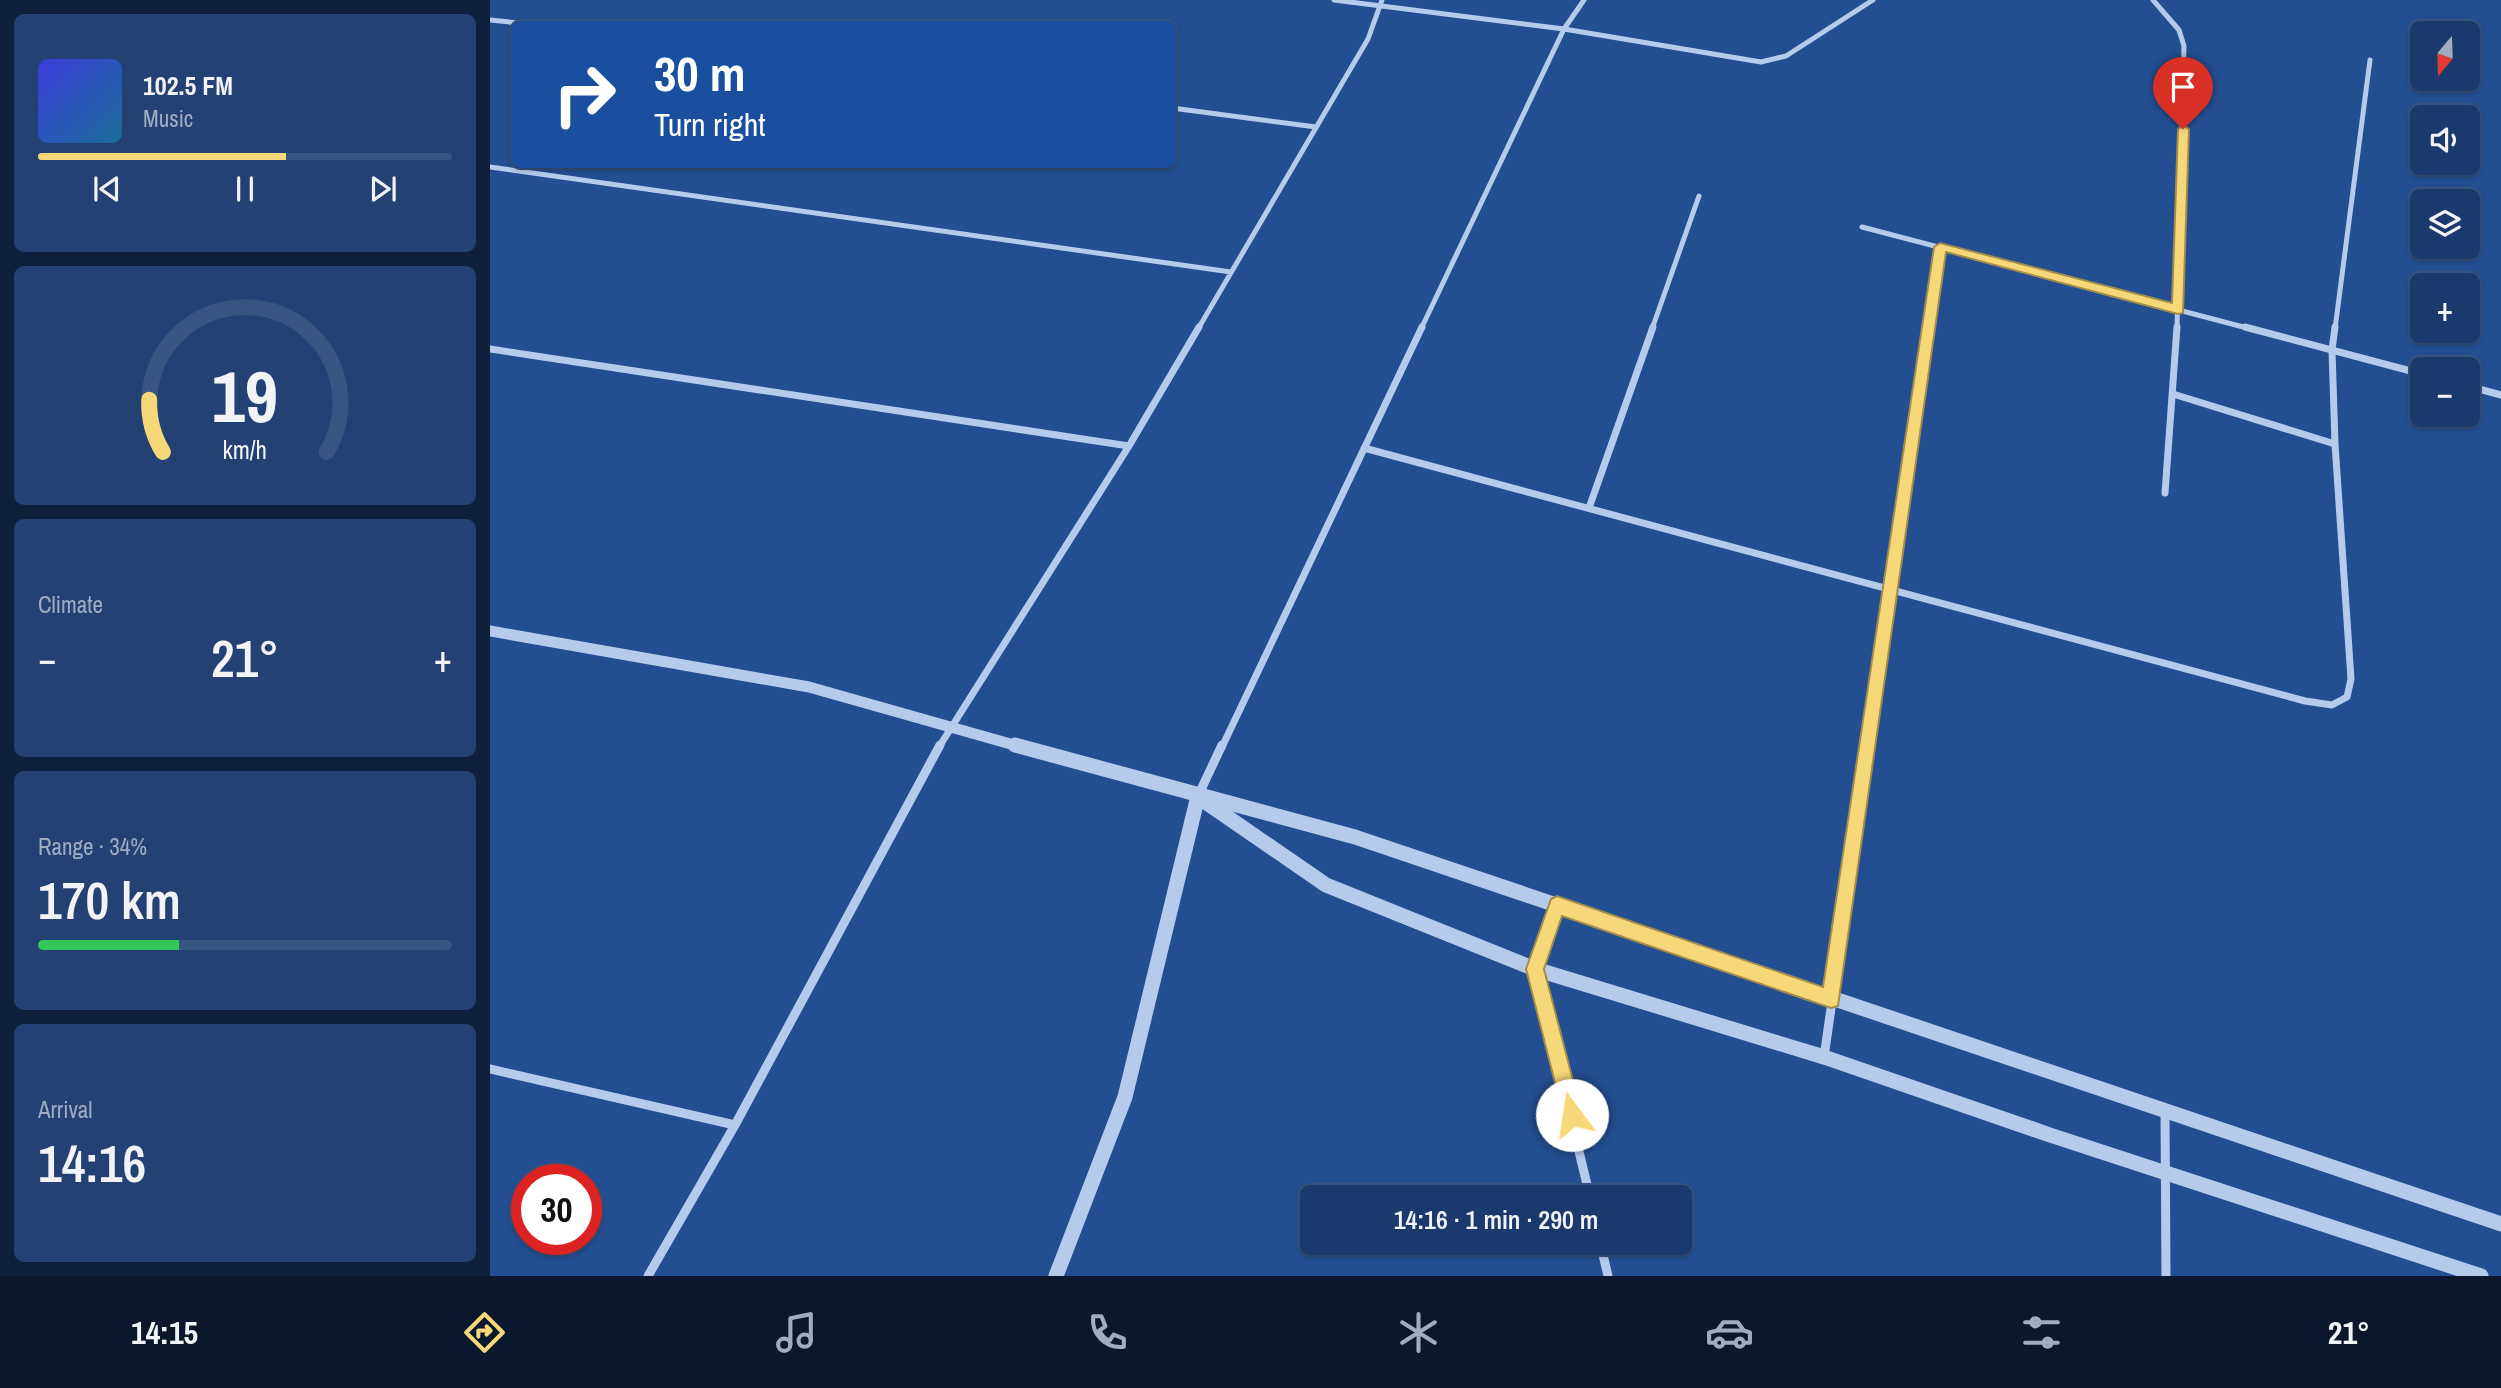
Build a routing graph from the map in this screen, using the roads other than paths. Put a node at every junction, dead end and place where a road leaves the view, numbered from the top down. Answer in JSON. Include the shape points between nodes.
{"nodes":[{"id":1,"x":1334,"y":0,"type":"edge"},
{"id":2,"x":1584,"y":0,"type":"edge"},
{"id":3,"x":1873,"y":0,"type":"edge"},
{"id":4,"x":2153,"y":0,"type":"edge"},
{"id":5,"x":1381,"y":3,"type":"edge"},
{"id":6,"x":490,"y":20,"type":"edge"},
{"id":7,"x":511,"y":22,"type":"edge"},
{"id":8,"x":1564,"y":29,"type":"junction"},
{"id":9,"x":2370,"y":60,"type":"dead end"},
{"id":10,"x":1176,"y":109,"type":"edge"},
{"id":11,"x":1316,"y":127,"type":"junction"},
{"id":12,"x":490,"y":167,"type":"edge"},
{"id":13,"x":1699,"y":196,"type":"dead end"},
{"id":14,"x":1862,"y":227,"type":"dead end"},
{"id":15,"x":1940,"y":247,"type":"junction"},
{"id":16,"x":1231,"y":272,"type":"junction"},
{"id":17,"x":2178,"y":309,"type":"junction"},
{"id":18,"x":490,"y":349,"type":"edge"},
{"id":19,"x":2332,"y":350,"type":"junction"},
{"id":20,"x":2410,"y":371,"type":"edge"},
{"id":21,"x":2480,"y":389,"type":"edge"},
{"id":22,"x":2173,"y":394,"type":"junction"},
{"id":23,"x":2501,"y":395,"type":"edge"},
{"id":24,"x":2335,"y":444,"type":"junction"},
{"id":25,"x":1129,"y":446,"type":"junction"},
{"id":26,"x":1364,"y":448,"type":"junction"},
{"id":27,"x":2165,"y":492,"type":"dead end"},
{"id":28,"x":1588,"y":508,"type":"junction"},
{"id":29,"x":1891,"y":589,"type":"junction"},
{"id":30,"x":490,"y":631,"type":"edge"},
{"id":31,"x":950,"y":726,"type":"junction"},
{"id":32,"x":1198,"y":796,"type":"junction"},
{"id":33,"x":1557,"y":905,"type":"junction"},
{"id":34,"x":1535,"y":969,"type":"junction"},
{"id":35,"x":1831,"y":999,"type":"junction"},
{"id":36,"x":1824,"y":1058,"type":"junction"},
{"id":37,"x":490,"y":1069,"type":"edge"},
{"id":38,"x":2165,"y":1111,"type":"junction"},
{"id":39,"x":735,"y":1125,"type":"junction"},
{"id":40,"x":2165,"y":1173,"type":"junction"},
{"id":41,"x":1587,"y":1185,"type":"edge"},
{"id":42,"x":2501,"y":1224,"type":"edge"},
{"id":43,"x":1603,"y":1255,"type":"edge"},
{"id":44,"x":648,"y":1276,"type":"edge"},
{"id":45,"x":1056,"y":1276,"type":"edge"},
{"id":46,"x":1608,"y":1276,"type":"edge"},
{"id":47,"x":2166,"y":1276,"type":"edge"},
{"id":48,"x":2481,"y":1276,"type":"edge"}],
"edges":[{"from":1,"to":5,"type":"street"},
{"from":2,"to":8,"type":"street"},
{"from":3,"to":8,"type":"street","via":[[1786,56],[1761,62]]},
{"from":4,"to":17,"type":"street","via":[[2179,30],[2184,46]]},
{"from":5,"to":8,"type":"street"},
{"from":5,"to":11,"type":"street","via":[[1368,39]]},
{"from":6,"to":7,"type":"street"},
{"from":8,"to":26,"type":"street"},
{"from":9,"to":19,"type":"street"},
{"from":10,"to":11,"type":"street"},
{"from":11,"to":16,"type":"street"},
{"from":12,"to":16,"type":"street"},
{"from":13,"to":28,"type":"street"},
{"from":14,"to":15,"type":"street"},
{"from":15,"to":17,"type":"street"},
{"from":15,"to":29,"type":"street"},
{"from":16,"to":25,"type":"street"},
{"from":17,"to":19,"type":"street"},
{"from":17,"to":22,"type":"street"},
{"from":18,"to":25,"type":"street"},
{"from":19,"to":20,"type":"street"},
{"from":19,"to":24,"type":"street"},
{"from":21,"to":23,"type":"street"},
{"from":22,"to":24,"type":"street"},
{"from":22,"to":27,"type":"street"},
{"from":24,"to":29,"type":"street","via":[[2351,680],[2347,697],[2332,705]]},
{"from":25,"to":31,"type":"street"},
{"from":26,"to":28,"type":"street"},
{"from":26,"to":32,"type":"street"},
{"from":28,"to":29,"type":"street"},
{"from":29,"to":35,"type":"street"},
{"from":30,"to":31,"type":"street","via":[[808,687]]},
{"from":31,"to":32,"type":"street"},
{"from":31,"to":39,"type":"street"},
{"from":32,"to":33,"type":"street","via":[[1355,837]]},
{"from":32,"to":34,"type":"street","via":[[1326,885]]},
{"from":32,"to":45,"type":"street","via":[[1125,1097]]},
{"from":33,"to":34,"type":"street"},
{"from":33,"to":35,"type":"street"},
{"from":34,"to":36,"type":"street"},
{"from":34,"to":41,"type":"street"},
{"from":35,"to":36,"type":"street"},
{"from":35,"to":38,"type":"street"},
{"from":36,"to":40,"type":"street"},
{"from":37,"to":39,"type":"street"},
{"from":38,"to":40,"type":"street"},
{"from":38,"to":42,"type":"street"},
{"from":39,"to":44,"type":"street"},
{"from":40,"to":47,"type":"street"},
{"from":40,"to":48,"type":"street"},
{"from":43,"to":46,"type":"street"}]}
